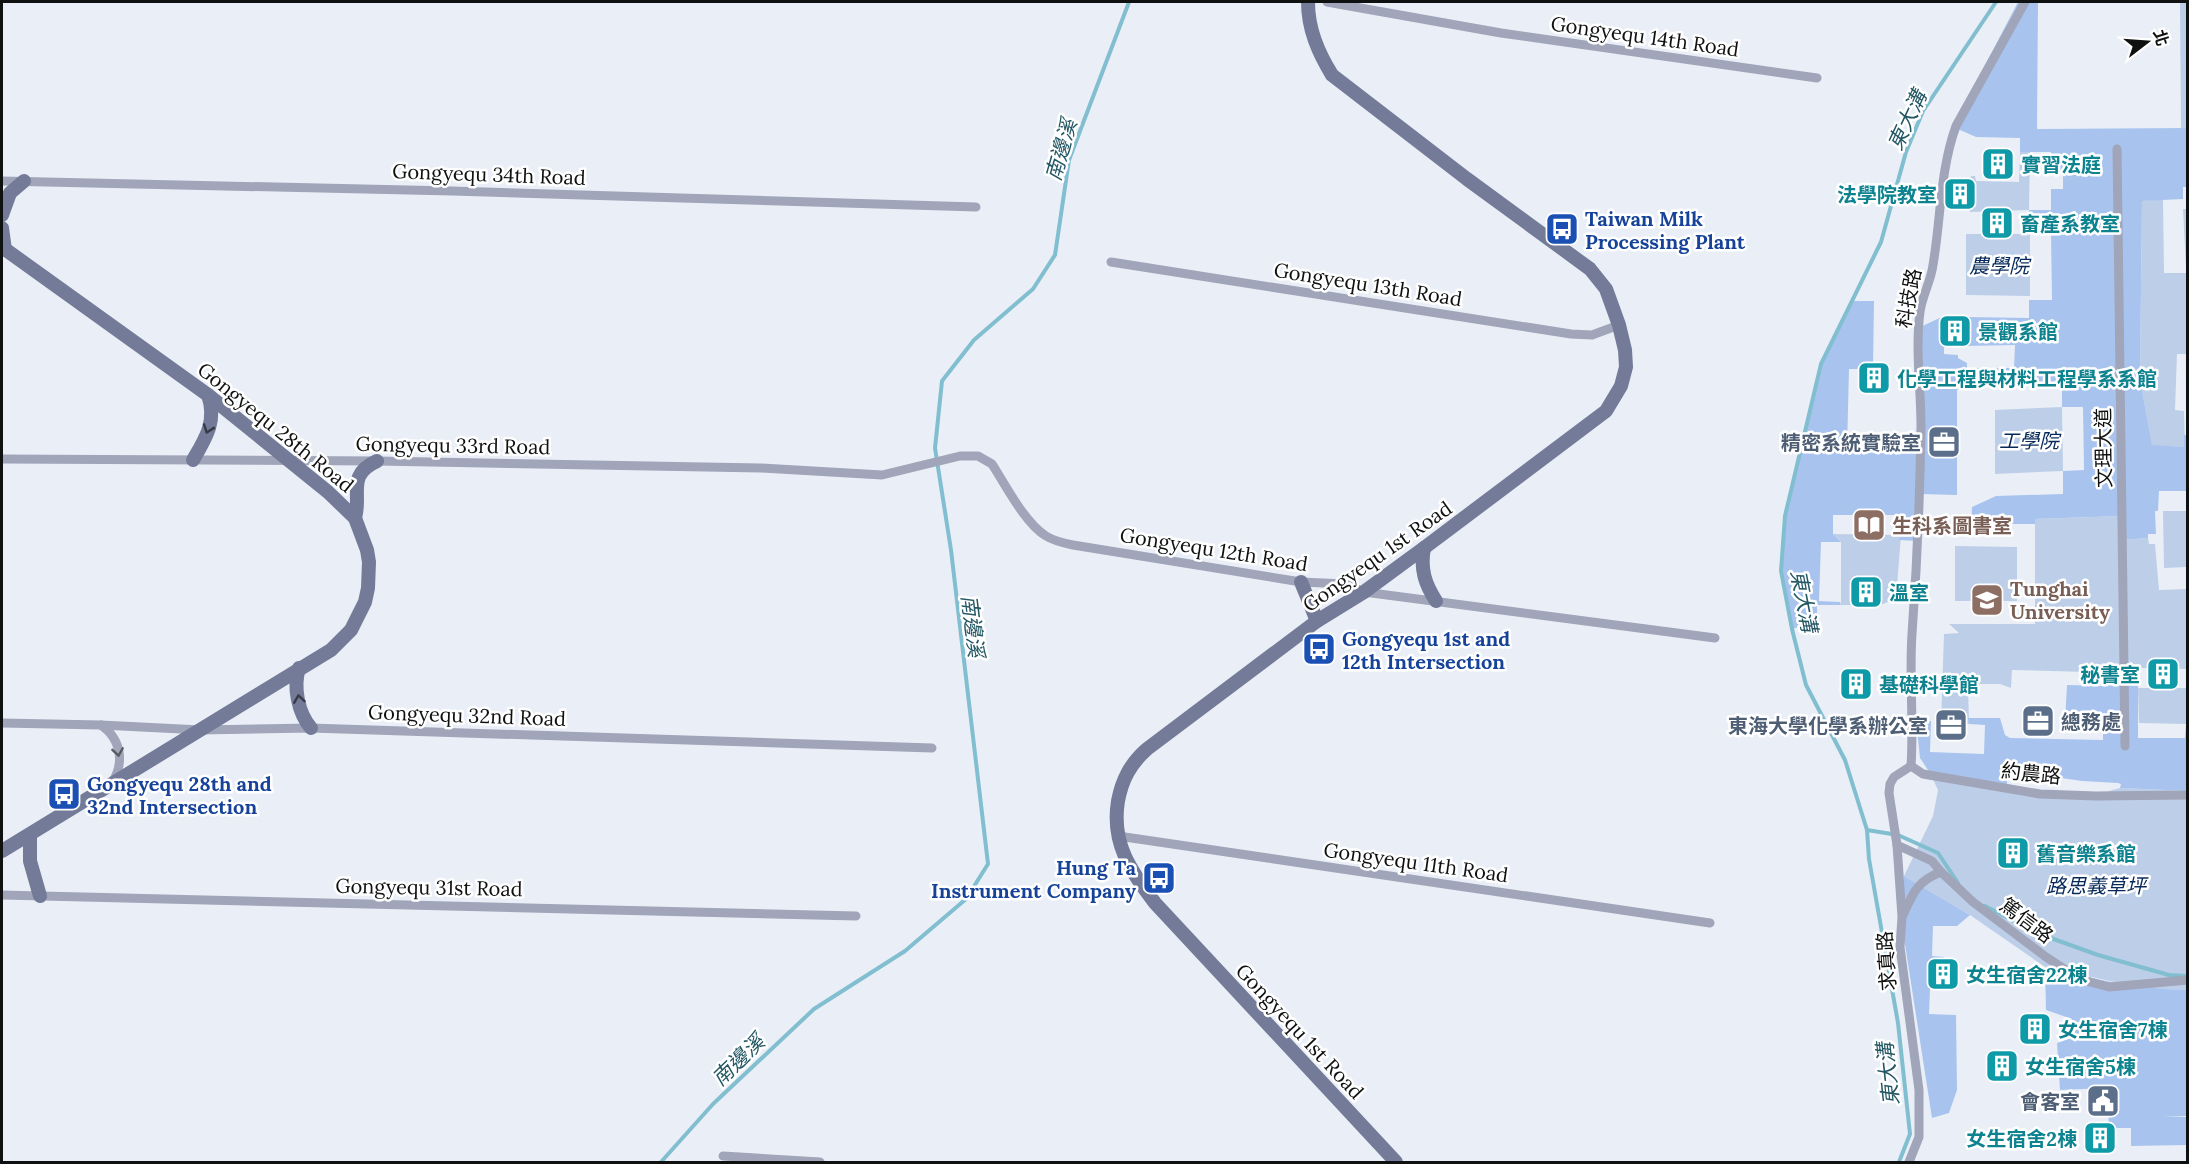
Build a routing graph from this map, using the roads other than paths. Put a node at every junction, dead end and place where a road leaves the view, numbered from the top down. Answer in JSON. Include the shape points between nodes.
{"nodes":[{"id":1,"x":1308,"y":2,"type":"edge"},
{"id":2,"x":1327,"y":2,"type":"edge"},
{"id":3,"x":2025,"y":2,"type":"edge"},
{"id":4,"x":1818,"y":78,"type":"dead end"},
{"id":5,"x":2117,"y":149,"type":"dead end"},
{"id":6,"x":2,"y":181,"type":"edge"},
{"id":7,"x":24,"y":181,"type":"junction"},
{"id":8,"x":976,"y":207,"type":"dead end"},
{"id":9,"x":2,"y":215,"type":"edge"},
{"id":10,"x":2,"y":228,"type":"edge"},
{"id":11,"x":3,"y":249,"type":"edge"},
{"id":12,"x":1111,"y":262,"type":"dead end"},
{"id":13,"x":1619,"y":325,"type":"junction"},
{"id":14,"x":208,"y":395,"type":"junction"},
{"id":15,"x":960,"y":456,"type":"joint"},
{"id":16,"x":2,"y":459,"type":"edge"},
{"id":17,"x":192,"y":460,"type":"junction"},
{"id":18,"x":288,"y":461,"type":"junction"},
{"id":19,"x":377,"y":461,"type":"junction"},
{"id":20,"x":355,"y":518,"type":"junction"},
{"id":21,"x":1424,"y":548,"type":"junction"},
{"id":22,"x":1301,"y":582,"type":"junction"},
{"id":23,"x":1364,"y":592,"type":"junction"},
{"id":24,"x":1436,"y":601,"type":"junction"},
{"id":25,"x":1317,"y":621,"type":"junction"},
{"id":26,"x":1715,"y":638,"type":"dead end"},
{"id":27,"x":299,"y":668,"type":"junction"},
{"id":28,"x":2,"y":723,"type":"edge"},
{"id":29,"x":101,"y":725,"type":"junction"},
{"id":30,"x":311,"y":728,"type":"junction"},
{"id":31,"x":201,"y":730,"type":"junction"},
{"id":32,"x":2125,"y":746,"type":"dead end"},
{"id":33,"x":932,"y":748,"type":"dead end"},
{"id":34,"x":1911,"y":766,"type":"junction"},
{"id":35,"x":112,"y":783,"type":"junction"},
{"id":36,"x":2187,"y":795,"type":"edge"},
{"id":37,"x":30,"y":835,"type":"junction"},
{"id":38,"x":1118,"y":836,"type":"junction"},
{"id":39,"x":1897,"y":845,"type":"junction"},
{"id":40,"x":2,"y":851,"type":"edge"},
{"id":41,"x":1941,"y":872,"type":"junction"},
{"id":42,"x":2,"y":895,"type":"edge"},
{"id":43,"x":40,"y":896,"type":"junction"},
{"id":44,"x":856,"y":916,"type":"dead end"},
{"id":45,"x":1902,"y":917,"type":"junction"},
{"id":46,"x":1710,"y":923,"type":"dead end"},
{"id":47,"x":2187,"y":980,"type":"edge"},
{"id":48,"x":723,"y":1156,"type":"dead end"},
{"id":49,"x":1390,"y":1159,"type":"edge"},
{"id":50,"x":820,"y":1162,"type":"edge"},
{"id":51,"x":1909,"y":1162,"type":"edge"}],
"edges":[{"from":1,"to":13,"type":"street","name":"Gongyequ 1st Road","via":[[1313,35],[1332,75],[1590,269],[1606,289]]},
{"from":2,"to":4,"type":"street","name":"Gongyequ 14th Road","via":[[1547,40]]},
{"from":3,"to":34,"type":"street","name":"科技路","via":[[1951,139],[1933,267],[1920,309],[1920,494],[1912,636]]},
{"from":5,"to":32,"type":"street","name":"文理大道"},
{"from":6,"to":7,"type":"street","name":"Gongyequ 34th Road"},
{"from":7,"to":8,"type":"street","name":"Gongyequ 34th Road"},
{"from":7,"to":9,"type":"street","via":[[10,193]]},
{"from":10,"to":11,"type":"street"},
{"from":11,"to":14,"type":"street","name":"Gongyequ 28th Road"},
{"from":12,"to":13,"type":"street","name":"Gongyequ 13th Road","via":[[1571,333],[1592,335]]},
{"from":13,"to":21,"type":"street","name":"Gongyequ 1st Road","via":[[1626,367],[1621,386],[1606,411]]},
{"from":14,"to":17,"type":"street","one_way":true,"via":[[213,414]]},
{"from":14,"to":18,"type":"street","name":"Gongyequ 28th Road"},
{"from":15,"to":19,"type":"street","name":"Gongyequ 33rd Road","via":[[882,475],[761,468]]},
{"from":15,"to":22,"type":"street","name":"Gongyequ 12th Road","via":[[978,456],[992,464],[1030,522],[1056,541]]},
{"from":16,"to":17,"type":"street","name":"Gongyequ 33rd Road"},
{"from":17,"to":18,"type":"street","name":"Gongyequ 33rd Road"},
{"from":18,"to":19,"type":"street","name":"Gongyequ 33rd Road"},
{"from":18,"to":20,"type":"street","name":"Gongyequ 28th Road"},
{"from":19,"to":20,"type":"street","via":[[368,465],[358,480]]},
{"from":20,"to":27,"type":"street","name":"Gongyequ 28th Road","via":[[369,562],[365,602],[342,640],[320,658]]},
{"from":21,"to":23,"type":"street","name":"Gongyequ 1st Road"},
{"from":21,"to":24,"type":"street","via":[[1424,577]]},
{"from":22,"to":23,"type":"street","name":"Gongyequ 12th Road","via":[[1346,584]]},
{"from":22,"to":25,"type":"street"},
{"from":23,"to":24,"type":"street","name":"Gongyequ 12th Road"},
{"from":23,"to":25,"type":"street","name":"Gongyequ 1st Road"},
{"from":24,"to":26,"type":"street","name":"Gongyequ 12th Road"},
{"from":25,"to":38,"type":"street","name":"Gongyequ 1st Road","via":[[1136,759],[1123,781],[1115,821]]},
{"from":30,"to":27,"type":"street","one_way":true,"via":[[299,706]]},
{"from":27,"to":31,"type":"street","name":"Gongyequ 28th Road"},
{"from":28,"to":29,"type":"street","name":"Gongyequ 32nd Road"},
{"from":29,"to":31,"type":"street","name":"Gongyequ 32nd Road"},
{"from":29,"to":35,"type":"street","one_way":true,"via":[[114,736],[120,751]]},
{"from":30,"to":31,"type":"street","name":"Gongyequ 32nd Road"},
{"from":30,"to":33,"type":"street","name":"Gongyequ 32nd Road"},
{"from":31,"to":35,"type":"street","name":"Gongyequ 28th Road"},
{"from":34,"to":36,"type":"street","name":"約農路","via":[[1923,774],[2040,794]]},
{"from":34,"to":39,"type":"street","name":"求真路","via":[[1890,784]]},
{"from":35,"to":37,"type":"street","name":"Gongyequ 28th Road"},
{"from":37,"to":40,"type":"street","name":"Gongyequ 28th Road"},
{"from":37,"to":43,"type":"street","via":[[30,861]]},
{"from":38,"to":46,"type":"street","name":"Gongyequ 11th Road"},
{"from":38,"to":49,"type":"street","name":"Gongyequ 1st Road","via":[[1126,860],[1155,903]]},
{"from":39,"to":41,"type":"street","name":"篤信路","via":[[1932,861]]},
{"from":39,"to":45,"type":"street","name":"求真路"},
{"from":41,"to":45,"type":"street","via":[[1918,886]]},
{"from":41,"to":47,"type":"street","name":"篤信路","via":[[1973,902],[2075,976],[2109,987]]},
{"from":42,"to":43,"type":"street","name":"Gongyequ 31st Road"},
{"from":43,"to":44,"type":"street","name":"Gongyequ 31st Road"},
{"from":45,"to":51,"type":"street","name":"求真路","via":[[1900,947],[1919,1090],[1919,1137]]},
{"from":48,"to":50,"type":"street"}]}
